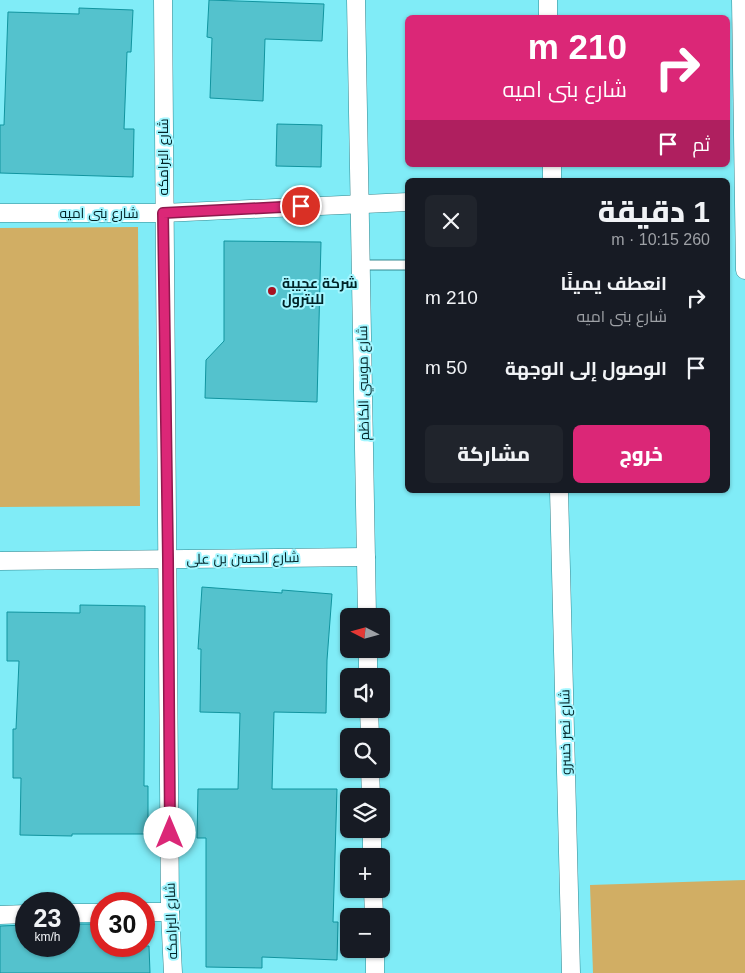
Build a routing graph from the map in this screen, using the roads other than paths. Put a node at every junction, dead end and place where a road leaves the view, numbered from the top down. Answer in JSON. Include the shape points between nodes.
{"nodes":[{"id":1,"x":162,"y":0,"type":"edge"},
{"id":2,"x":356,"y":0,"type":"edge"},
{"id":3,"x":548,"y":0,"type":"edge"},
{"id":4,"x":741,"y":0,"type":"edge"},
{"id":5,"x":548,"y":15,"type":"edge"},
{"id":6,"x":739,"y":194,"type":"edge"},
{"id":7,"x":405,"y":202,"type":"edge"},
{"id":8,"x":360,"y":204,"type":"junction"},
{"id":9,"x":0,"y":212,"type":"edge"},
{"id":10,"x":163,"y":213,"type":"junction"},
{"id":11,"x":362,"y":265,"type":"junction"},
{"id":12,"x":405,"y":265,"type":"edge"},
{"id":13,"x":745,"y":270,"type":"edge"},
{"id":14,"x":559,"y":493,"type":"edge"},
{"id":15,"x":366,"y":557,"type":"junction"},
{"id":16,"x":168,"y":559,"type":"junction"},
{"id":17,"x":0,"y":561,"type":"edge"},
{"id":18,"x":367,"y":608,"type":"edge"},
{"id":19,"x":155,"y":912,"type":"edge"},
{"id":20,"x":170,"y":912,"type":"junction"},
{"id":21,"x":15,"y":914,"type":"edge"},
{"id":22,"x":0,"y":915,"type":"edge"},
{"id":23,"x":374,"y":958,"type":"edge"},
{"id":24,"x":173,"y":973,"type":"edge"},
{"id":25,"x":375,"y":973,"type":"edge"},
{"id":26,"x":571,"y":973,"type":"edge"}],
"edges":[{"from":1,"to":10,"type":"street","name":"شارع البرامكه"},
{"from":2,"to":8,"type":"street","name":"شارع موسي الكاظم"},
{"from":3,"to":5,"type":"street"},
{"from":4,"to":6,"type":"street"},
{"from":6,"to":13,"type":"street"},
{"from":7,"to":8,"type":"street","name":"شارع بنى اميه"},
{"from":8,"to":10,"type":"street","name":"شارع بنى اميه"},
{"from":8,"to":11,"type":"street","name":"شارع موسي الكاظم"},
{"from":9,"to":10,"type":"street","name":"شارع بنى اميه"},
{"from":10,"to":16,"type":"street","name":"شارع البرامكه"},
{"from":11,"to":12,"type":"lane"},
{"from":11,"to":15,"type":"street","name":"شارع موسي الكاظم"},
{"from":14,"to":26,"type":"street","name":"شارع نصر خسرو"},
{"from":15,"to":16,"type":"street","name":"شارع الحسن بن على"},
{"from":15,"to":18,"type":"street","name":"شارع موسي الكاظم"},
{"from":16,"to":17,"type":"street","name":"شارع الحسن بن على"},
{"from":16,"to":20,"type":"street","name":"شارع البرامكه"},
{"from":19,"to":20,"type":"street"},
{"from":20,"to":24,"type":"street","name":"شارع البرامكه"},
{"from":21,"to":22,"type":"street"},
{"from":23,"to":25,"type":"street"}]}
